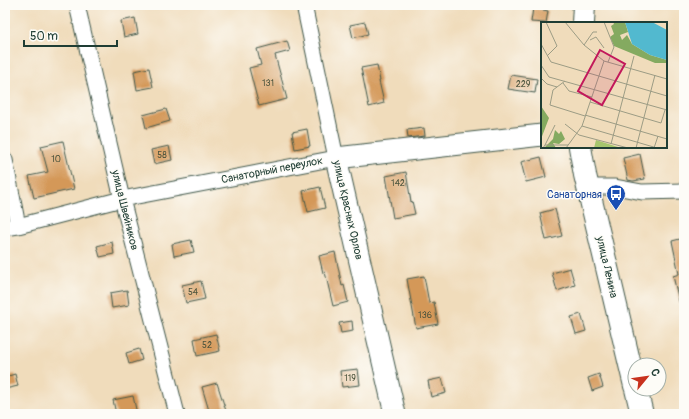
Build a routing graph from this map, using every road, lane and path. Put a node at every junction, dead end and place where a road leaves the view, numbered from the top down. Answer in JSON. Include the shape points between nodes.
{"nodes":[{"id":1,"x":77,"y":5,"type":"edge"},
{"id":2,"x":304,"y":5,"type":"edge"},
{"id":3,"x":584,"y":5,"type":"edge"},
{"id":4,"x":583,"y":22,"type":"edge"},
{"id":5,"x":541,"y":135,"type":"edge"},
{"id":6,"x":580,"y":148,"type":"edge"},
{"id":7,"x":336,"y":158,"type":"junction"},
{"id":8,"x":5,"y":160,"type":"edge"},
{"id":9,"x":588,"y":188,"type":"junction"},
{"id":10,"x":684,"y":191,"type":"edge"},
{"id":11,"x":122,"y":199,"type":"junction"},
{"id":12,"x":12,"y":227,"type":"edge"},
{"id":13,"x":628,"y":357,"type":"edge"},
{"id":14,"x":638,"y":397,"type":"edge"},
{"id":15,"x":177,"y":414,"type":"edge"},
{"id":16,"x":395,"y":414,"type":"edge"},
{"id":17,"x":642,"y":414,"type":"edge"}],
"edges":[{"from":1,"to":11,"type":"street","name":"улица Швейников"},
{"from":2,"to":7,"type":"street","name":"улица Красных Орлов"},
{"from":3,"to":4,"type":"main road"},
{"from":5,"to":7,"type":"street","name":"Санаторный переулок"},
{"from":6,"to":9,"type":"main road","name":"улица Ленина"},
{"from":7,"to":11,"type":"street","name":"Санаторный переулок"},
{"from":7,"to":16,"type":"street","name":"улица Красных Орлов"},
{"from":8,"to":12,"type":"street"},
{"from":9,"to":10,"type":"street","via":[[615,187],[642,192]]},
{"from":9,"to":13,"type":"main road","name":"улица Ленина"},
{"from":11,"to":12,"type":"street","name":"Санаторный переулок"},
{"from":11,"to":15,"type":"street","name":"улица Швейников"},
{"from":14,"to":17,"type":"main road"}]}
